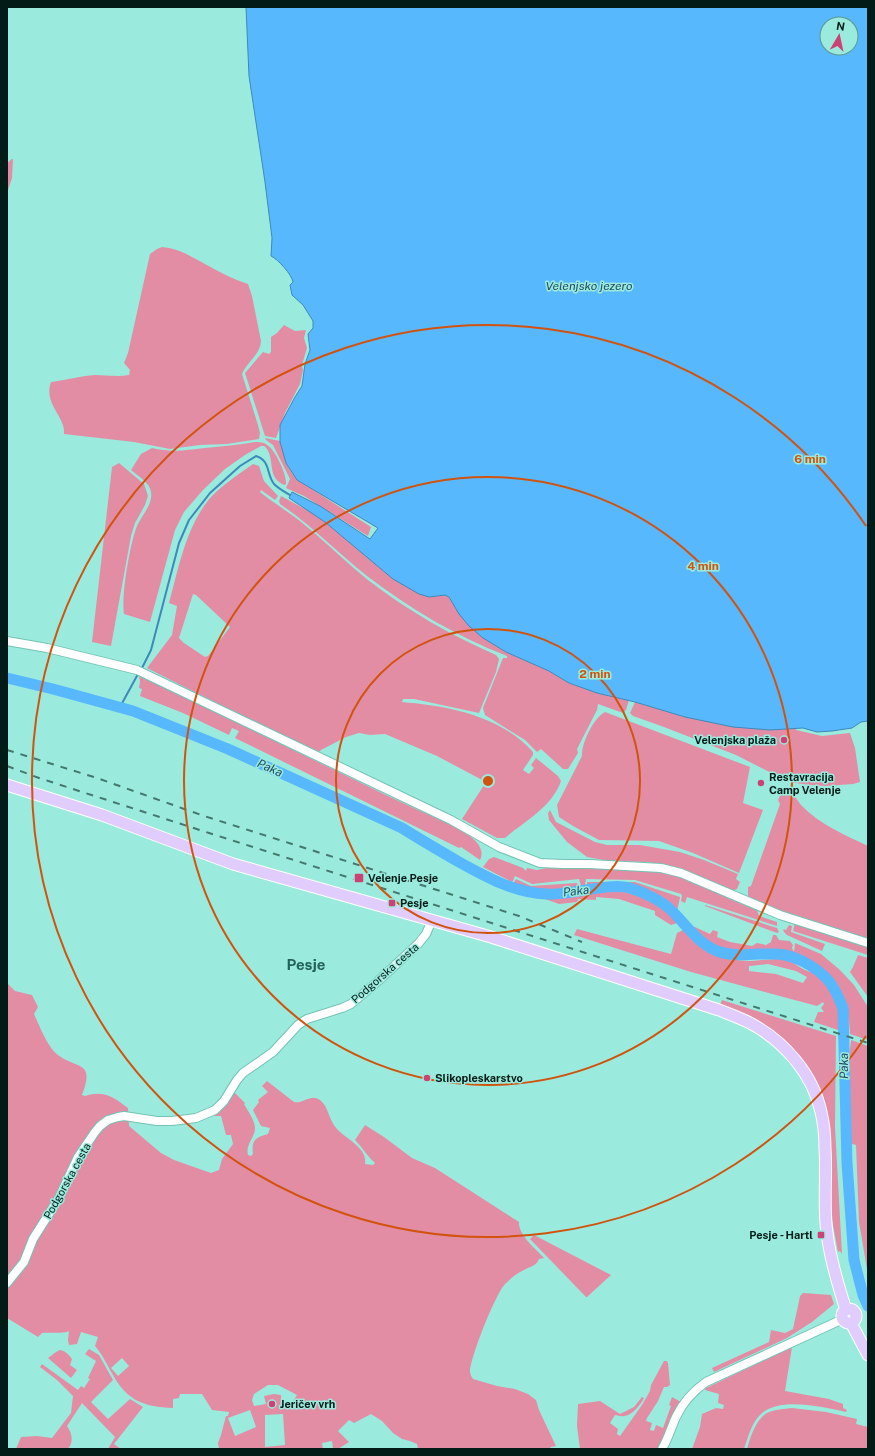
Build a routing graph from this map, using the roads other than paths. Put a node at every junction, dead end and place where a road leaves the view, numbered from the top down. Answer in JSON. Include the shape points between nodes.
{"nodes":[{"id":1,"x":7,"y":641,"type":"edge"},
{"id":2,"x":7,"y":786,"type":"edge"},
{"id":3,"x":432,"y":920,"type":"junction"},
{"id":4,"x":868,"y":943,"type":"edge"},
{"id":5,"x":7,"y":1283,"type":"edge"},
{"id":6,"x":847,"y":1317,"type":"junction"},
{"id":7,"x":868,"y":1355,"type":"edge"},
{"id":8,"x":662,"y":1449,"type":"edge"}],
"edges":[{"from":1,"to":4,"type":"street","via":[[137,670],[451,820],[499,847],[540,863],[662,868],[681,873],[780,915]]},
{"from":2,"to":3,"type":"main road","via":[[102,815],[233,864]]},
{"from":3,"to":5,"type":"street","name":"Podgorska cesta","via":[[418,944],[377,982],[351,1004],[307,1019],[293,1029],[273,1052],[236,1080],[224,1101],[215,1110],[196,1118],[172,1121],[124,1116],[108,1120],[100,1126],[78,1157],[59,1198],[33,1239],[24,1262]]},
{"from":3,"to":6,"type":"main road","via":[[719,1010],[750,1023],[790,1053],[806,1076],[821,1113],[825,1149],[827,1234]]},
{"from":6,"to":7,"type":"main road"},
{"from":6,"to":8,"type":"street","via":[[706,1382],[693,1391],[684,1401]]}]}
